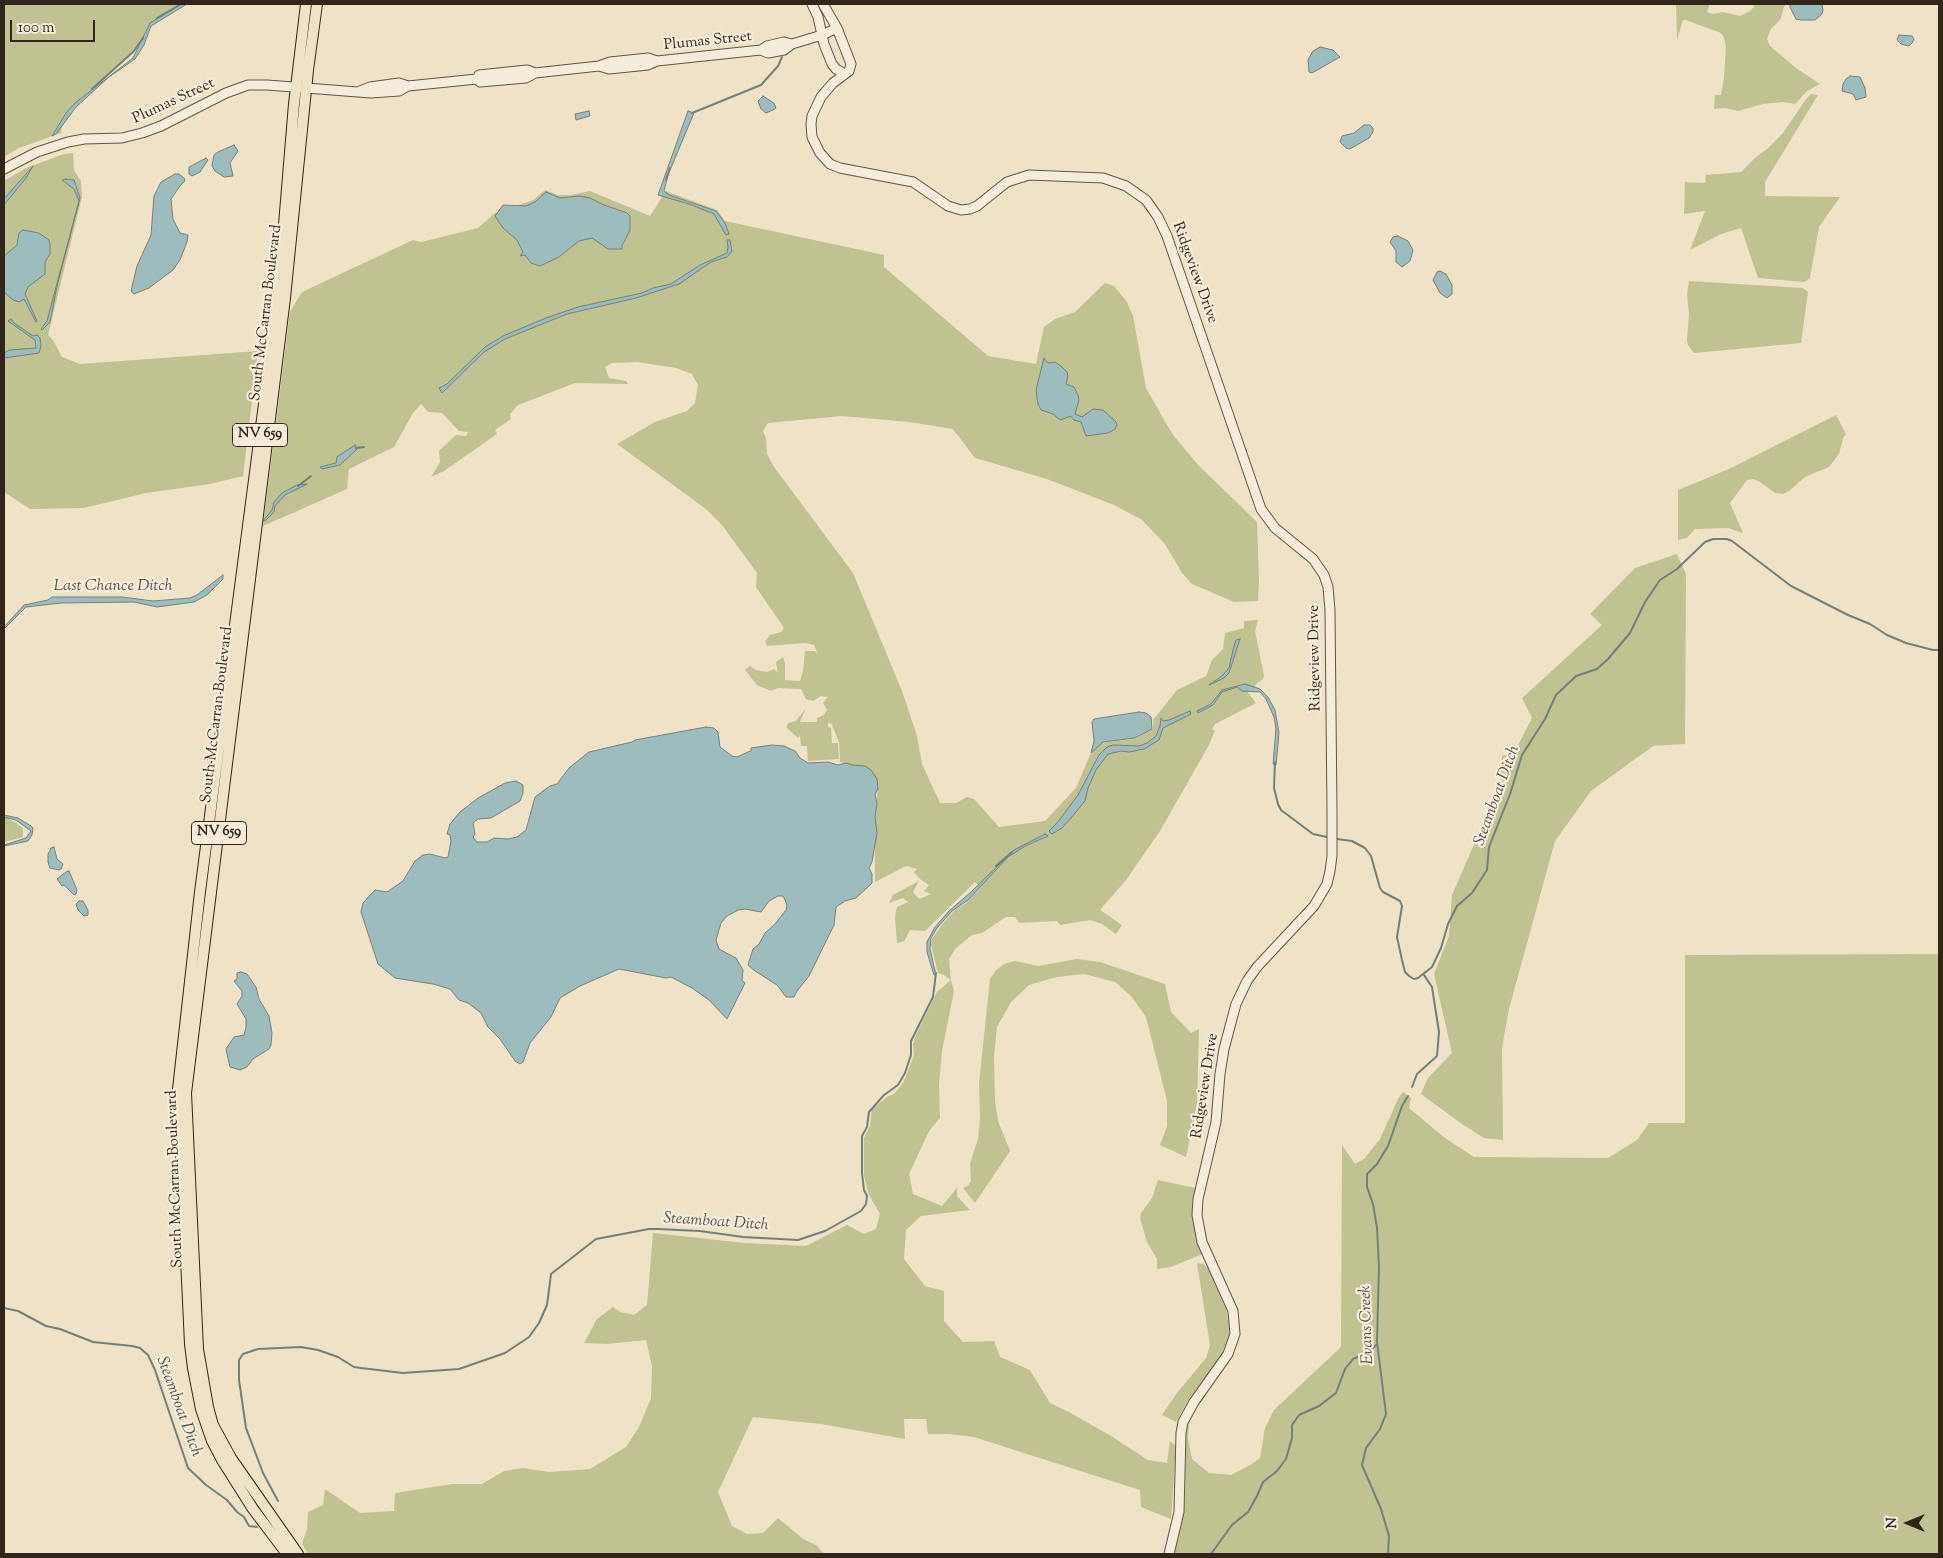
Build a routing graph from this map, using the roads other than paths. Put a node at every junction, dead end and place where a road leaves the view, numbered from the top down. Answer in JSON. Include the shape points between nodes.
{"nodes":[{"id":1,"x":306,"y":4,"type":"edge"},
{"id":2,"x":317,"y":4,"type":"edge"},
{"id":3,"x":812,"y":4,"type":"edge"},
{"id":4,"x":823,"y":4,"type":"edge"},
{"id":5,"x":837,"y":28,"type":"junction"},
{"id":6,"x":822,"y":35,"type":"junction"},
{"id":7,"x":845,"y":74,"type":"junction"},
{"id":8,"x":301,"y":88,"type":"junction"},
{"id":9,"x":4,"y":169,"type":"edge"},
{"id":10,"x":253,"y":1508,"type":"junction"},
{"id":11,"x":276,"y":1522,"type":"junction"},
{"id":12,"x":287,"y":1554,"type":"edge"},
{"id":13,"x":298,"y":1554,"type":"edge"},
{"id":14,"x":1169,"y":1554,"type":"edge"}],
"edges":[{"from":1,"to":8,"type":"main road","name":"South McCarran Boulevard","number":"NV 659"},
{"from":2,"to":8,"type":"main road","name":"South McCarran Boulevard","number":"NV 659"},
{"from":3,"to":6,"type":"street"},
{"from":4,"to":5,"type":"street"},
{"from":5,"to":6,"type":"street","name":"Plumas Street"},
{"from":5,"to":7,"type":"street","via":[[851,60],[851,68]]},
{"from":6,"to":7,"type":"street","via":[[832,64]]},
{"from":6,"to":8,"type":"street","name":"Plumas Street","via":[[761,50],[657,61],[648,58],[534,73],[527,70],[480,75],[478,79],[371,93]]},
{"from":7,"to":14,"type":"street","name":"Ridgeview Drive","via":[[822,97],[811,120],[817,149],[826,161],[835,166],[913,182],[948,206],[961,210],[977,206],[1007,182],[1029,175],[1103,178],[1126,186],[1146,200],[1167,236],[1261,509],[1275,528],[1313,559],[1328,587],[1331,863],[1327,884],[1314,906],[1246,981],[1224,1049],[1216,1122],[1197,1215],[1202,1242],[1233,1311],[1235,1334],[1228,1354],[1183,1422],[1179,1512]]},
{"from":8,"to":9,"type":"street","name":"Plumas Street","via":[[258,84],[237,88],[150,130],[122,138],[68,142],[37,152]]},
{"from":8,"to":10,"type":"main road","name":"South McCarran Boulevard","number":"NV 659","via":[[278,297],[199,902],[178,1089],[190,1344],[196,1387],[212,1441]]},
{"from":8,"to":11,"type":"main road","name":"South McCarran Boulevard","number":"NV 659","via":[[285,298],[186,1093],[198,1350],[203,1387],[221,1442]]},
{"from":10,"to":11,"type":"main road"},
{"from":10,"to":12,"type":"main road","name":"South McCarran Boulevard","number":"NV 659"},
{"from":11,"to":13,"type":"main road","name":"South McCarran Boulevard","number":"NV 659"}]}
